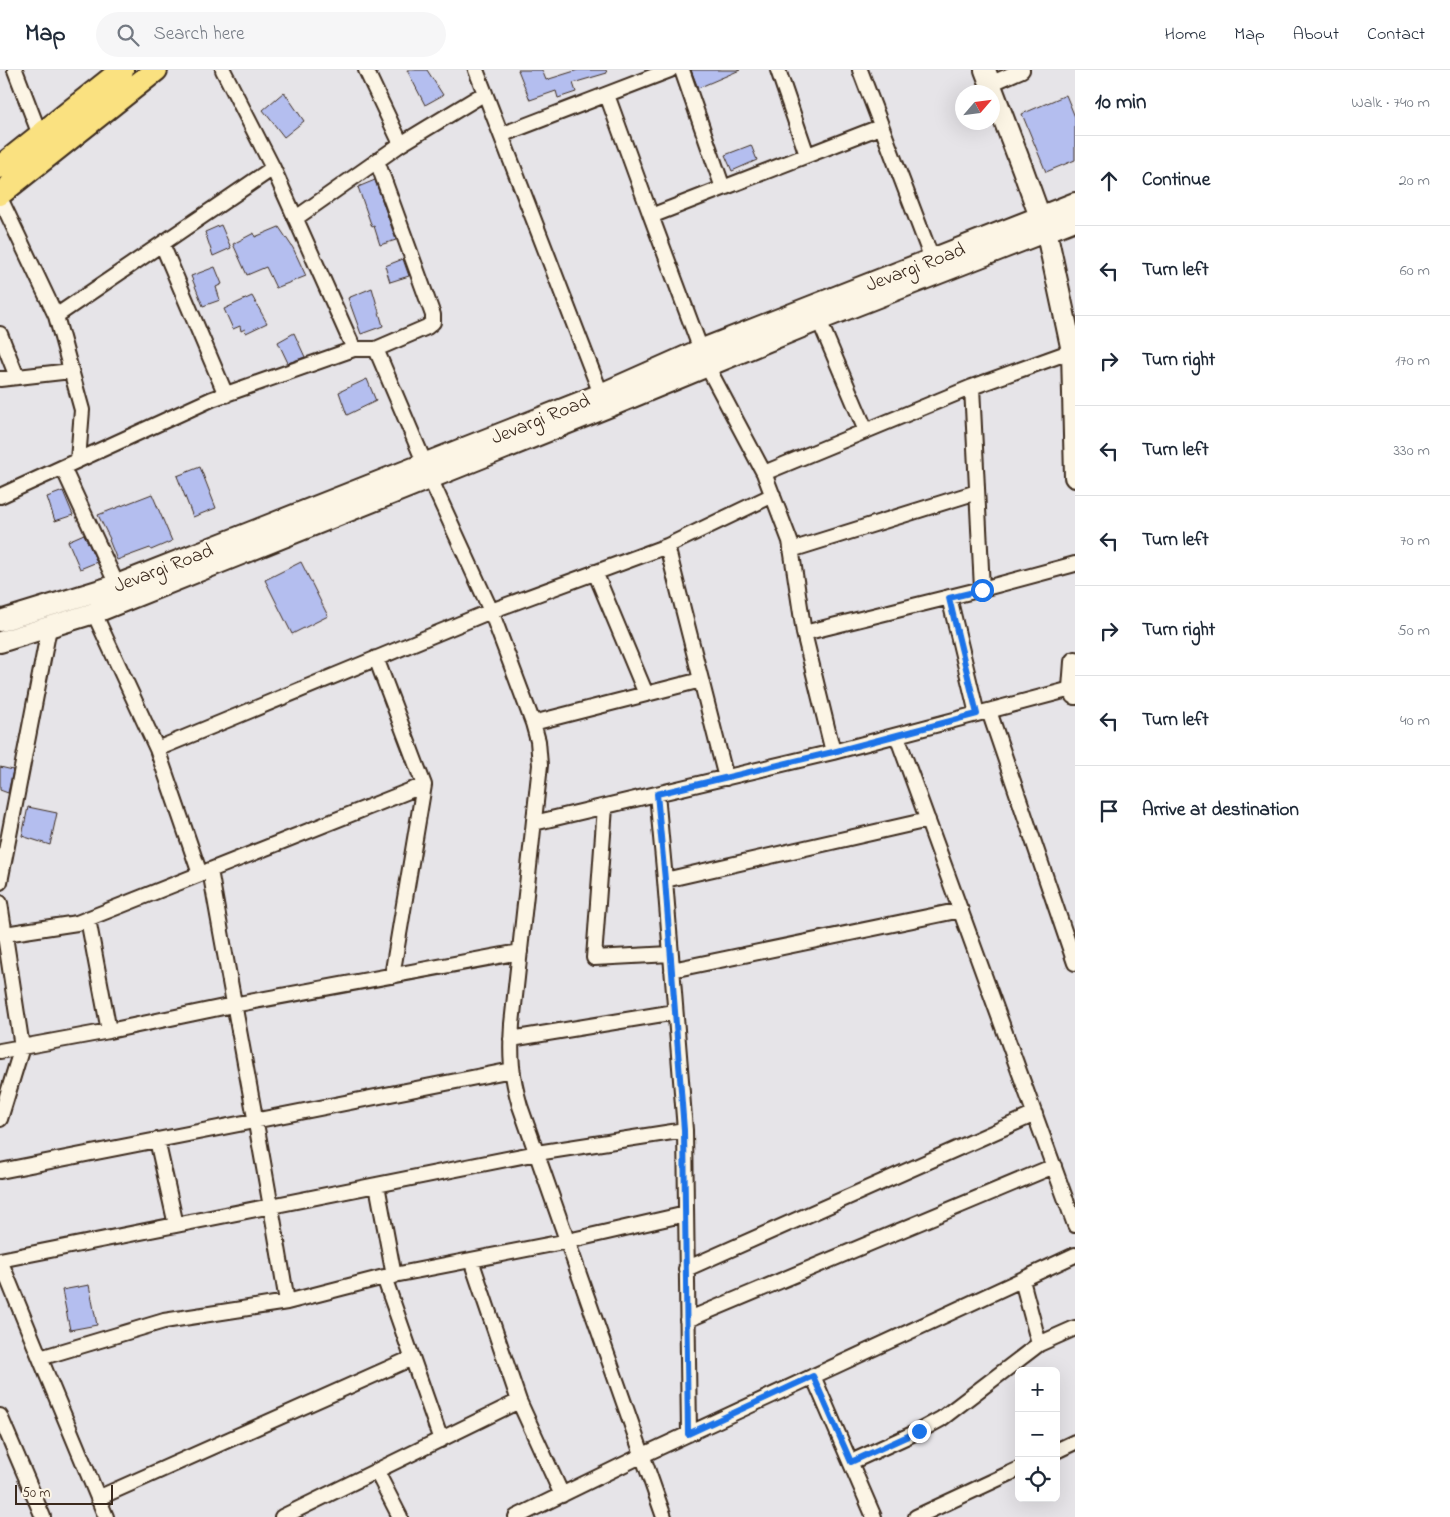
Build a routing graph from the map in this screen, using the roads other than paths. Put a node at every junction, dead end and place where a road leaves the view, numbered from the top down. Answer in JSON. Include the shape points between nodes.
{"nodes":[{"id":1,"x":14,"y":70,"type":"edge"},
{"id":2,"x":122,"y":70,"type":"edge"},
{"id":3,"x":156,"y":70,"type":"edge"},
{"id":4,"x":223,"y":70,"type":"edge"},
{"id":5,"x":366,"y":70,"type":"edge"},
{"id":6,"x":476,"y":70,"type":"edge"},
{"id":7,"x":670,"y":70,"type":"edge"},
{"id":8,"x":682,"y":70,"type":"edge"},
{"id":9,"x":778,"y":70,"type":"edge"},
{"id":10,"x":860,"y":70,"type":"edge"},
{"id":11,"x":1022,"y":70,"type":"edge"},
{"id":12,"x":988,"y":77,"type":"edge"},
{"id":13,"x":485,"y":93,"type":"junction"},
{"id":14,"x":607,"y":95,"type":"junction"},
{"id":15,"x":880,"y":127,"type":"junction"},
{"id":16,"x":40,"y":134,"type":"junction"},
{"id":17,"x":502,"y":136,"type":"junction"},
{"id":18,"x":401,"y":144,"type":"junction"},
{"id":19,"x":807,"y":155,"type":"junction"},
{"id":20,"x":376,"y":161,"type":"junction"},
{"id":21,"x":0,"y":166,"type":"edge"},
{"id":22,"x":273,"y":168,"type":"junction"},
{"id":23,"x":723,"y":188,"type":"junction"},
{"id":24,"x":0,"y":194,"type":"edge"},
{"id":25,"x":0,"y":198,"type":"edge"},
{"id":26,"x":1075,"y":202,"type":"edge"},
{"id":27,"x":651,"y":216,"type":"junction"},
{"id":28,"x":296,"y":218,"type":"junction"},
{"id":29,"x":1075,"y":220,"type":"edge"},
{"id":30,"x":1043,"y":224,"type":"junction"},
{"id":31,"x":162,"y":244,"type":"junction"},
{"id":32,"x":932,"y":259,"type":"junction"},
{"id":33,"x":56,"y":316,"type":"junction"},
{"id":34,"x":819,"y":320,"type":"junction"},
{"id":35,"x":0,"y":334,"type":"edge"},
{"id":36,"x":354,"y":349,"type":"junction"},
{"id":37,"x":376,"y":349,"type":"junction"},
{"id":38,"x":1072,"y":351,"type":"junction"},
{"id":39,"x":704,"y":358,"type":"junction"},
{"id":40,"x":71,"y":371,"type":"junction"},
{"id":41,"x":17,"y":377,"type":"junction"},
{"id":42,"x":0,"y":379,"type":"edge"},
{"id":43,"x":972,"y":387,"type":"junction"},
{"id":44,"x":601,"y":394,"type":"junction"},
{"id":45,"x":226,"y":395,"type":"junction"},
{"id":46,"x":866,"y":431,"type":"junction"},
{"id":47,"x":78,"y":460,"type":"junction"},
{"id":48,"x":63,"y":468,"type":"junction"},
{"id":49,"x":427,"y":471,"type":"junction"},
{"id":50,"x":764,"y":473,"type":"junction"},
{"id":51,"x":1075,"y":477,"type":"edge"},
{"id":52,"x":977,"y":492,"type":"junction"},
{"id":53,"x":773,"y":495,"type":"junction"},
{"id":54,"x":0,"y":496,"type":"edge"},
{"id":55,"x":667,"y":546,"type":"junction"},
{"id":56,"x":791,"y":550,"type":"junction"},
{"id":57,"x":1075,"y":564,"type":"edge"},
{"id":58,"x":595,"y":572,"type":"junction"},
{"id":59,"x":118,"y":585,"type":"junction"},
{"id":60,"x":982,"y":590,"type":"junction"},
{"id":61,"x":949,"y":598,"type":"junction"},
{"id":62,"x":491,"y":611,"type":"junction"},
{"id":63,"x":94,"y":613,"type":"junction"},
{"id":64,"x":0,"y":621,"type":"edge"},
{"id":65,"x":49,"y":628,"type":"junction"},
{"id":66,"x":804,"y":633,"type":"junction"},
{"id":67,"x":0,"y":642,"type":"edge"},
{"id":68,"x":376,"y":658,"type":"junction"},
{"id":69,"x":1075,"y":662,"type":"edge"},
{"id":70,"x":701,"y":680,"type":"junction"},
{"id":71,"x":1074,"y":690,"type":"edge"},
{"id":72,"x":646,"y":694,"type":"junction"},
{"id":73,"x":983,"y":712,"type":"junction"},
{"id":74,"x":533,"y":723,"type":"junction"},
{"id":75,"x":897,"y":736,"type":"junction"},
{"id":76,"x":157,"y":749,"type":"junction"},
{"id":77,"x":833,"y":752,"type":"junction"},
{"id":78,"x":726,"y":778,"type":"junction"},
{"id":79,"x":424,"y":784,"type":"junction"},
{"id":80,"x":657,"y":794,"type":"junction"},
{"id":81,"x":605,"y":806,"type":"junction"},
{"id":82,"x":928,"y":820,"type":"junction"},
{"id":83,"x":534,"y":823,"type":"junction"},
{"id":84,"x":205,"y":872,"type":"junction"},
{"id":85,"x":665,"y":880,"type":"junction"},
{"id":86,"x":0,"y":882,"type":"edge"},
{"id":87,"x":0,"y":903,"type":"edge"},
{"id":88,"x":961,"y":910,"type":"junction"},
{"id":89,"x":88,"y":919,"type":"junction"},
{"id":90,"x":5,"y":934,"type":"junction"},
{"id":91,"x":520,"y":952,"type":"junction"},
{"id":92,"x":671,"y":954,"type":"junction"},
{"id":93,"x":1075,"y":963,"type":"edge"},
{"id":94,"x":672,"y":970,"type":"junction"},
{"id":95,"x":392,"y":976,"type":"junction"},
{"id":96,"x":233,"y":1005,"type":"junction"},
{"id":97,"x":675,"y":1012,"type":"junction"},
{"id":98,"x":108,"y":1031,"type":"junction"},
{"id":99,"x":511,"y":1039,"type":"junction"},
{"id":100,"x":22,"y":1047,"type":"junction"},
{"id":101,"x":0,"y":1051,"type":"edge"},
{"id":102,"x":512,"y":1070,"type":"junction"},
{"id":103,"x":1035,"y":1114,"type":"junction"},
{"id":104,"x":0,"y":1119,"type":"edge"},
{"id":105,"x":256,"y":1121,"type":"junction"},
{"id":106,"x":684,"y":1130,"type":"junction"},
{"id":107,"x":158,"y":1140,"type":"junction"},
{"id":108,"x":537,"y":1153,"type":"junction"},
{"id":109,"x":1054,"y":1166,"type":"junction"},
{"id":110,"x":0,"y":1172,"type":"edge"},
{"id":111,"x":376,"y":1185,"type":"junction"},
{"id":112,"x":272,"y":1206,"type":"junction"},
{"id":113,"x":686,"y":1214,"type":"junction"},
{"id":114,"x":176,"y":1225,"type":"junction"},
{"id":115,"x":1075,"y":1225,"type":"edge"},
{"id":116,"x":568,"y":1241,"type":"junction"},
{"id":117,"x":1075,"y":1255,"type":"edge"},
{"id":118,"x":0,"y":1260,"type":"edge"},
{"id":119,"x":471,"y":1260,"type":"junction"},
{"id":120,"x":686,"y":1269,"type":"junction"},
{"id":121,"x":389,"y":1276,"type":"junction"},
{"id":122,"x":1022,"y":1280,"type":"junction"},
{"id":123,"x":287,"y":1302,"type":"junction"},
{"id":124,"x":687,"y":1320,"type":"junction"},
{"id":125,"x":1075,"y":1328,"type":"edge"},
{"id":126,"x":1039,"y":1344,"type":"junction"},
{"id":127,"x":40,"y":1358,"type":"junction"},
{"id":128,"x":412,"y":1358,"type":"junction"},
{"id":129,"x":813,"y":1376,"type":"junction"},
{"id":130,"x":519,"y":1401,"type":"junction"},
{"id":131,"x":0,"y":1416,"type":"edge"},
{"id":132,"x":688,"y":1434,"type":"junction"},
{"id":133,"x":441,"y":1440,"type":"junction"},
{"id":134,"x":1075,"y":1442,"type":"edge"},
{"id":135,"x":1060,"y":1449,"type":"edge"},
{"id":136,"x":643,"y":1455,"type":"junction"},
{"id":137,"x":851,"y":1462,"type":"junction"},
{"id":138,"x":1015,"y":1471,"type":"edge"},
{"id":139,"x":377,"y":1472,"type":"junction"},
{"id":140,"x":562,"y":1495,"type":"junction"},
{"id":141,"x":98,"y":1498,"type":"junction"},
{"id":142,"x":309,"y":1511,"type":"edge"},
{"id":143,"x":870,"y":1515,"type":"edge"},
{"id":144,"x":43,"y":1517,"type":"edge"},
{"id":145,"x":106,"y":1517,"type":"edge"},
{"id":146,"x":282,"y":1517,"type":"edge"},
{"id":147,"x":400,"y":1517,"type":"edge"},
{"id":148,"x":516,"y":1517,"type":"edge"},
{"id":149,"x":664,"y":1517,"type":"edge"},
{"id":150,"x":916,"y":1517,"type":"edge"}],
"edges":[{"from":1,"to":16,"type":"street"},
{"from":2,"to":16,"type":"main road"},
{"from":3,"to":24,"type":"main road"},
{"from":4,"to":22,"type":"street"},
{"from":5,"to":18,"type":"street"},
{"from":6,"to":13,"type":"street"},
{"from":7,"to":14,"type":"street"},
{"from":8,"to":23,"type":"street"},
{"from":9,"to":19,"type":"street"},
{"from":10,"to":15,"type":"street"},
{"from":11,"to":12,"type":"street"},
{"from":12,"to":30,"type":"main road"},
{"from":13,"to":17,"type":"street"},
{"from":13,"to":18,"type":"street"},
{"from":14,"to":17,"type":"street"},
{"from":14,"to":27,"type":"street"},
{"from":15,"to":19,"type":"street"},
{"from":15,"to":32,"type":"street"},
{"from":16,"to":21,"type":"main road"},
{"from":17,"to":44,"type":"street"},
{"from":18,"to":20,"type":"street"},
{"from":19,"to":23,"type":"street"},
{"from":20,"to":28,"type":"street"},
{"from":20,"to":37,"type":"street","via":[[434,314],[433,322],[427,327]]},
{"from":22,"to":28,"type":"street"},
{"from":22,"to":31,"type":"street"},
{"from":23,"to":27,"type":"street"},
{"from":25,"to":33,"type":"street"},
{"from":26,"to":30,"type":"main road","name":"Jevargi Road"},
{"from":27,"to":39,"type":"street"},
{"from":28,"to":36,"type":"street"},
{"from":29,"to":30,"type":"main road"},
{"from":30,"to":32,"type":"main road","name":"Jevargi Road"},
{"from":30,"to":34,"type":"main road"},
{"from":30,"to":38,"type":"main road"},
{"from":31,"to":33,"type":"street"},
{"from":31,"to":45,"type":"street"},
{"from":32,"to":39,"type":"main road","name":"Jevargi Road"},
{"from":33,"to":40,"type":"street"},
{"from":34,"to":39,"type":"main road"},
{"from":34,"to":46,"type":"street"},
{"from":35,"to":41,"type":"street"},
{"from":36,"to":37,"type":"street"},
{"from":36,"to":45,"type":"street"},
{"from":37,"to":49,"type":"street"},
{"from":38,"to":43,"type":"street"},
{"from":38,"to":51,"type":"main road"},
{"from":39,"to":44,"type":"main road","name":"Jevargi Road"},
{"from":39,"to":49,"type":"main road","via":[[618,403]]},
{"from":39,"to":50,"type":"street"},
{"from":40,"to":41,"type":"street"},
{"from":40,"to":47,"type":"street","via":[[82,410]]},
{"from":41,"to":42,"type":"street"},
{"from":43,"to":46,"type":"street"},
{"from":43,"to":52,"type":"street"},
{"from":44,"to":49,"type":"main road","name":"Jevargi Road"},
{"from":45,"to":47,"type":"street"},
{"from":46,"to":50,"type":"street"},
{"from":47,"to":48,"type":"street"},
{"from":48,"to":54,"type":"street"},
{"from":48,"to":59,"type":"street"},
{"from":49,"to":59,"type":"main road","name":"Jevargi Road"},
{"from":49,"to":62,"type":"street"},
{"from":49,"to":63,"type":"main road"},
{"from":50,"to":53,"type":"street"},
{"from":52,"to":56,"type":"street"},
{"from":52,"to":60,"type":"street"},
{"from":53,"to":55,"type":"street"},
{"from":53,"to":56,"type":"street"},
{"from":55,"to":58,"type":"street"},
{"from":55,"to":70,"type":"street"},
{"from":56,"to":66,"type":"street"},
{"from":57,"to":60,"type":"street"},
{"from":58,"to":62,"type":"street"},
{"from":58,"to":72,"type":"street"},
{"from":59,"to":64,"type":"main road","name":"Jevargi Road"},
{"from":60,"to":61,"type":"street"},
{"from":61,"to":66,"type":"street"},
{"from":61,"to":73,"type":"street"},
{"from":62,"to":68,"type":"street"},
{"from":62,"to":74,"type":"street"},
{"from":63,"to":65,"type":"main road"},
{"from":63,"to":76,"type":"street"},
{"from":65,"to":67,"type":"main road"},
{"from":65,"to":86,"type":"street"},
{"from":66,"to":77,"type":"street"},
{"from":68,"to":76,"type":"street"},
{"from":68,"to":79,"type":"street"},
{"from":69,"to":71,"type":"main road"},
{"from":70,"to":72,"type":"street"},
{"from":70,"to":78,"type":"street"},
{"from":71,"to":73,"type":"street"},
{"from":72,"to":74,"type":"street"},
{"from":73,"to":75,"type":"street"},
{"from":73,"to":93,"type":"street"},
{"from":74,"to":83,"type":"street","via":[[540,765]]},
{"from":75,"to":77,"type":"street"},
{"from":75,"to":82,"type":"street"},
{"from":76,"to":84,"type":"street"},
{"from":77,"to":78,"type":"street"},
{"from":78,"to":80,"type":"street"},
{"from":79,"to":84,"type":"street"},
{"from":79,"to":95,"type":"street"},
{"from":80,"to":81,"type":"street"},
{"from":80,"to":85,"type":"street"},
{"from":81,"to":83,"type":"street"},
{"from":81,"to":92,"type":"street","via":[[594,958]]},
{"from":82,"to":85,"type":"street"},
{"from":82,"to":88,"type":"street"},
{"from":83,"to":91,"type":"street"},
{"from":84,"to":89,"type":"street"},
{"from":84,"to":96,"type":"street"},
{"from":85,"to":92,"type":"street"},
{"from":87,"to":90,"type":"street"},
{"from":88,"to":94,"type":"street"},
{"from":88,"to":103,"type":"street"},
{"from":89,"to":90,"type":"street"},
{"from":89,"to":98,"type":"street"},
{"from":90,"to":100,"type":"street"},
{"from":91,"to":95,"type":"street"},
{"from":91,"to":99,"type":"street"},
{"from":92,"to":94,"type":"street"},
{"from":94,"to":97,"type":"street"},
{"from":95,"to":96,"type":"street"},
{"from":96,"to":98,"type":"street"},
{"from":96,"to":105,"type":"street"},
{"from":97,"to":99,"type":"street"},
{"from":97,"to":106,"type":"street"},
{"from":98,"to":100,"type":"street"},
{"from":99,"to":102,"type":"street"},
{"from":100,"to":101,"type":"street"},
{"from":100,"to":104,"type":"street"},
{"from":102,"to":105,"type":"street"},
{"from":102,"to":108,"type":"street","via":[[520,1106]]},
{"from":103,"to":109,"type":"street"},
{"from":103,"to":120,"type":"street"},
{"from":105,"to":107,"type":"street"},
{"from":105,"to":112,"type":"street"},
{"from":106,"to":108,"type":"street"},
{"from":106,"to":113,"type":"street"},
{"from":107,"to":110,"type":"street"},
{"from":107,"to":114,"type":"street"},
{"from":108,"to":111,"type":"street"},
{"from":108,"to":116,"type":"street"},
{"from":109,"to":115,"type":"street"},
{"from":109,"to":124,"type":"street"},
{"from":111,"to":112,"type":"street"},
{"from":111,"to":121,"type":"street"},
{"from":112,"to":114,"type":"street"},
{"from":112,"to":123,"type":"street"},
{"from":113,"to":116,"type":"street"},
{"from":113,"to":120,"type":"street"},
{"from":114,"to":118,"type":"street"},
{"from":116,"to":119,"type":"street"},
{"from":116,"to":136,"type":"street"},
{"from":117,"to":122,"type":"street"},
{"from":118,"to":127,"type":"street"},
{"from":119,"to":121,"type":"street"},
{"from":119,"to":130,"type":"street"},
{"from":120,"to":124,"type":"street"},
{"from":121,"to":123,"type":"street"},
{"from":121,"to":128,"type":"street"},
{"from":122,"to":126,"type":"street"},
{"from":122,"to":129,"type":"street"},
{"from":123,"to":127,"type":"street","via":[[164,1321]]},
{"from":124,"to":132,"type":"street"},
{"from":125,"to":126,"type":"street"},
{"from":126,"to":137,"type":"street","via":[[931,1425]]},
{"from":127,"to":141,"type":"street"},
{"from":128,"to":133,"type":"street"},
{"from":128,"to":141,"type":"street"},
{"from":129,"to":132,"type":"street"},
{"from":129,"to":137,"type":"street"},
{"from":130,"to":133,"type":"street"},
{"from":130,"to":140,"type":"street"},
{"from":131,"to":144,"type":"street"},
{"from":132,"to":136,"type":"street"},
{"from":133,"to":139,"type":"street"},
{"from":134,"to":135,"type":"street"},
{"from":136,"to":140,"type":"street"},
{"from":136,"to":149,"type":"street"},
{"from":137,"to":143,"type":"street"},
{"from":138,"to":150,"type":"street"},
{"from":139,"to":142,"type":"street"},
{"from":139,"to":147,"type":"street"},
{"from":140,"to":148,"type":"street"},
{"from":141,"to":145,"type":"street"},
{"from":142,"to":146,"type":"street"}]}
